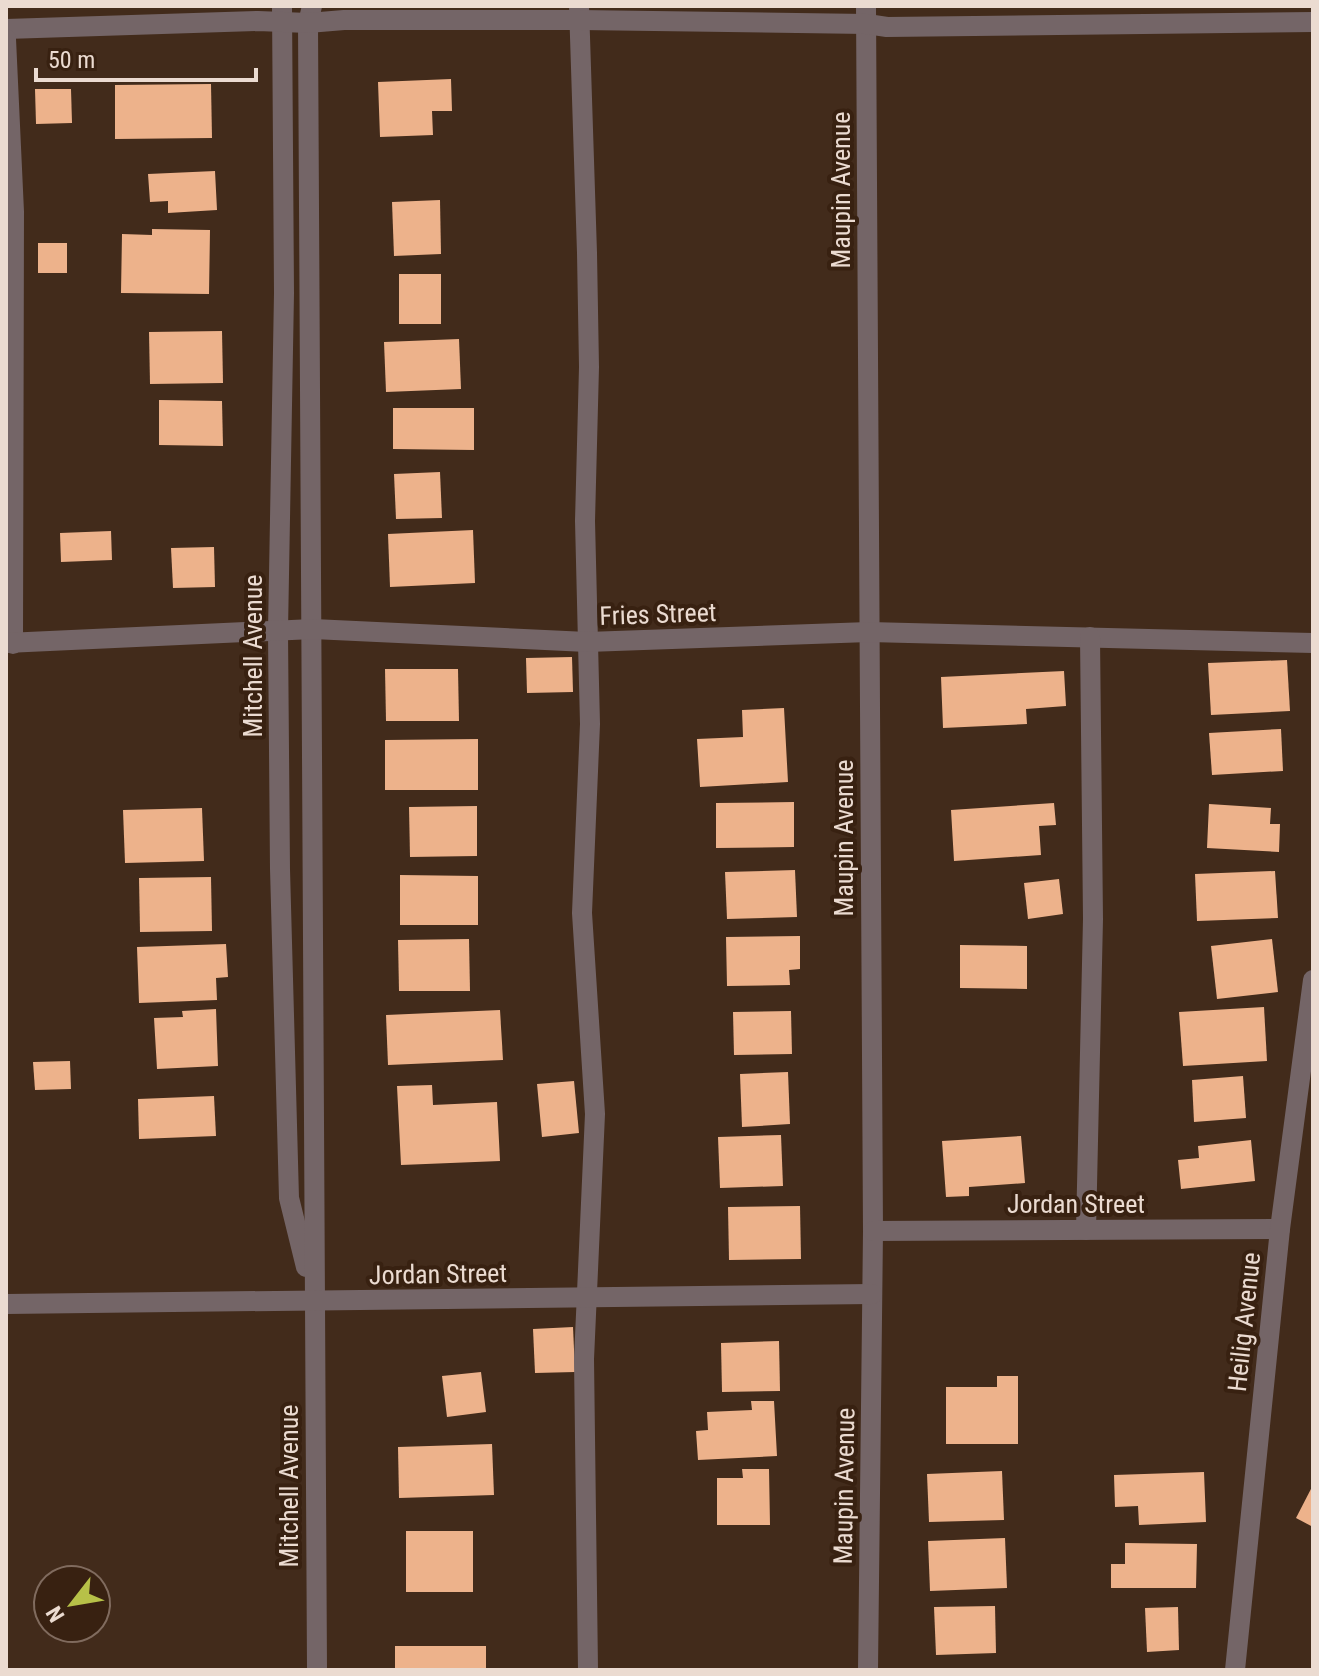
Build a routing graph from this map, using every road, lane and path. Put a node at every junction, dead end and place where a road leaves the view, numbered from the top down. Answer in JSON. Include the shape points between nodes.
{"nodes":[{"id":1,"x":579,"y":13,"type":"edge"},
{"id":2,"x":282,"y":14,"type":"edge"},
{"id":3,"x":310,"y":14,"type":"edge"},
{"id":4,"x":1196,"y":14,"type":"edge"},
{"id":5,"x":866,"y":15,"type":"edge"},
{"id":6,"x":1313,"y":22,"type":"edge"},
{"id":7,"x":6,"y":29,"type":"edge"},
{"id":8,"x":6,"y":39,"type":"edge"},
{"id":9,"x":313,"y":629,"type":"junction"},
{"id":10,"x":278,"y":631,"type":"junction"},
{"id":11,"x":869,"y":632,"type":"junction"},
{"id":12,"x":1090,"y":637,"type":"junction"},
{"id":13,"x":587,"y":642,"type":"junction"},
{"id":14,"x":1313,"y":643,"type":"edge"},
{"id":15,"x":10,"y":644,"type":"edge"},
{"id":16,"x":1313,"y":980,"type":"edge"},
{"id":17,"x":1280,"y":1229,"type":"junction"},
{"id":18,"x":1086,"y":1230,"type":"junction"},
{"id":19,"x":873,"y":1231,"type":"junction"},
{"id":20,"x":872,"y":1294,"type":"junction"},
{"id":21,"x":588,"y":1297,"type":"junction"},
{"id":22,"x":314,"y":1302,"type":"junction"},
{"id":23,"x":6,"y":1304,"type":"edge"},
{"id":24,"x":317,"y":1670,"type":"edge"},
{"id":25,"x":588,"y":1670,"type":"edge"},
{"id":26,"x":868,"y":1670,"type":"edge"},
{"id":27,"x":1235,"y":1670,"type":"edge"}],
"edges":[{"from":1,"to":3,"type":"street","via":[[344,20]]},
{"from":1,"to":5,"type":"street"},
{"from":1,"to":13,"type":"street","via":[[589,367]]},
{"from":2,"to":3,"type":"street"},
{"from":2,"to":7,"type":"street","via":[[258,21]]},
{"from":2,"to":10,"type":"street","name":"Mitchell Avenue"},
{"from":3,"to":9,"type":"street","name":"Mitchell Avenue"},
{"from":4,"to":5,"type":"street","via":[[887,27]]},
{"from":4,"to":6,"type":"street"},
{"from":5,"to":11,"type":"street","name":"Maupin Avenue"},
{"from":8,"to":15,"type":"street","via":[[14,212]]},
{"from":9,"to":10,"type":"street","name":"Fries Street"},
{"from":9,"to":13,"type":"street","name":"Fries Street"},
{"from":9,"to":22,"type":"street","name":"Mitchell Avenue"},
{"from":10,"to":15,"type":"street","name":"Fries Street"},
{"from":10,"to":22,"type":"street","name":"Mitchell Avenue","via":[[289,1198]]},
{"from":11,"to":12,"type":"street","name":"Fries Street"},
{"from":11,"to":13,"type":"street","name":"Fries Street"},
{"from":11,"to":19,"type":"street","name":"Maupin Avenue"},
{"from":12,"to":14,"type":"street","name":"Fries Street"},
{"from":12,"to":18,"type":"street","via":[[1093,919]]},
{"from":13,"to":21,"type":"street","via":[[590,724],[582,913],[595,1114]]},
{"from":16,"to":17,"type":"street","name":"Heilig Avenue"},
{"from":17,"to":18,"type":"street","name":"Jordan Street"},
{"from":17,"to":27,"type":"street","name":"Heilig Avenue"},
{"from":18,"to":19,"type":"street","name":"Jordan Street"},
{"from":19,"to":20,"type":"street","name":"Maupin Avenue"},
{"from":20,"to":21,"type":"street","name":"Jordan Street"},
{"from":20,"to":26,"type":"street","name":"Maupin Avenue"},
{"from":21,"to":22,"type":"street","name":"Jordan Street"},
{"from":21,"to":25,"type":"street"},
{"from":22,"to":23,"type":"street","name":"Jordan Street"},
{"from":22,"to":24,"type":"street","name":"Mitchell Avenue"}]}
